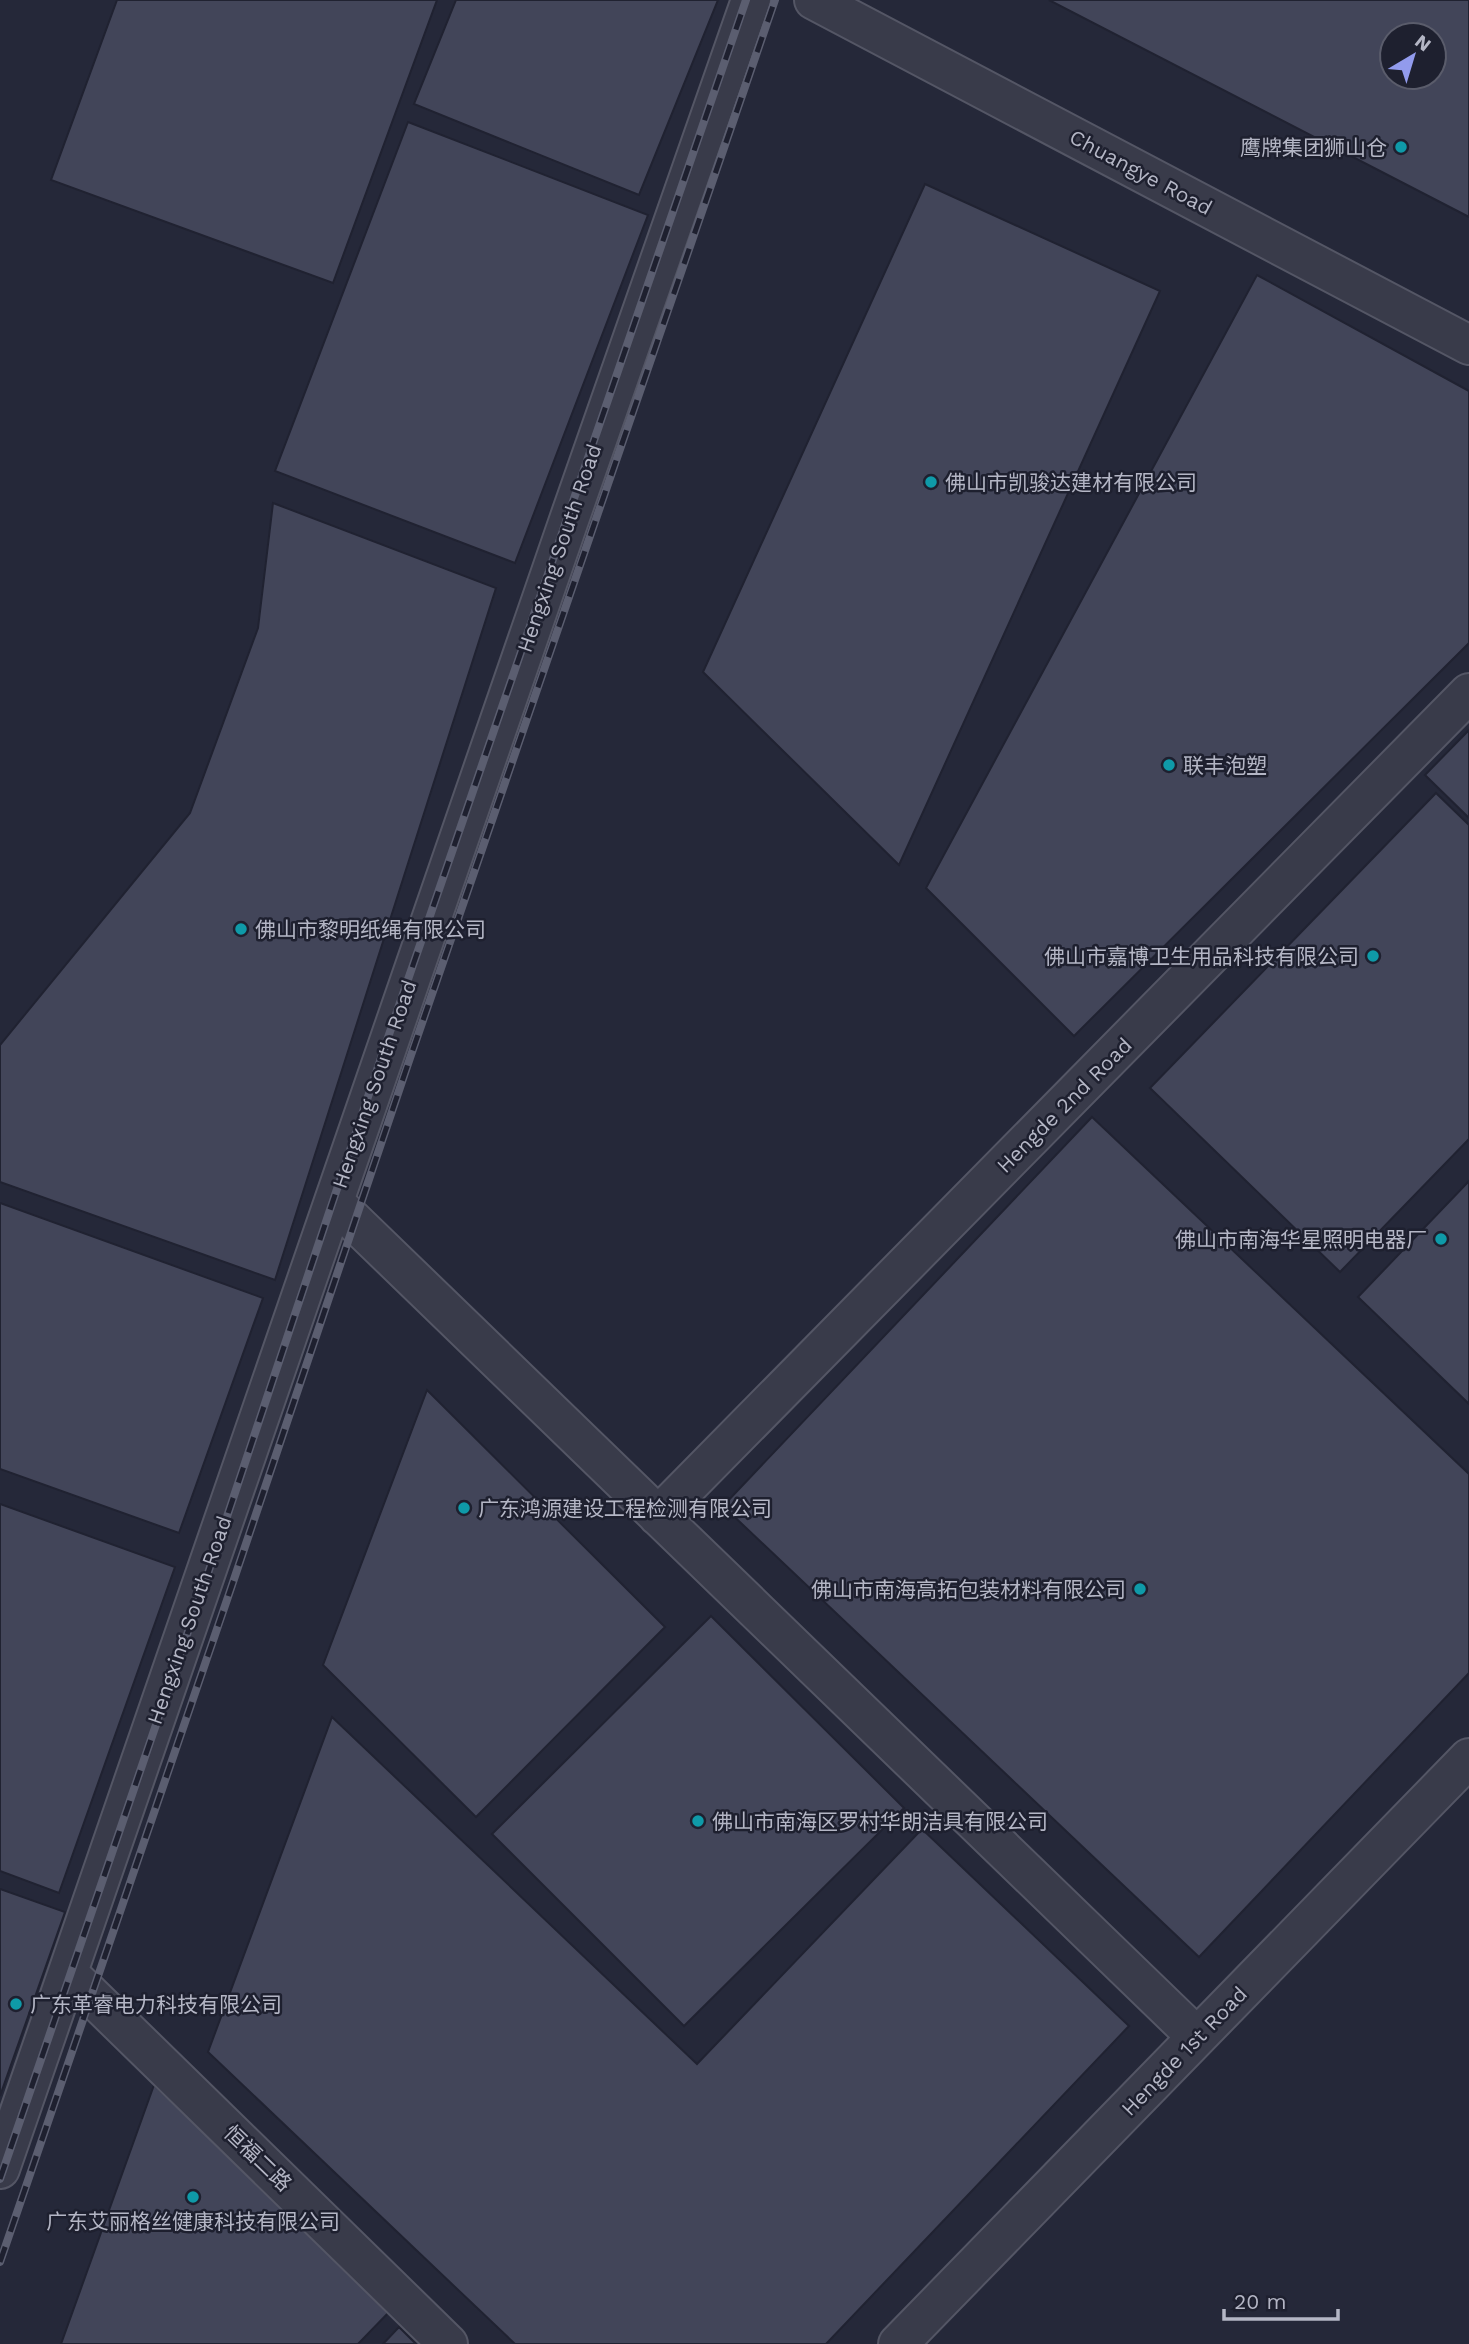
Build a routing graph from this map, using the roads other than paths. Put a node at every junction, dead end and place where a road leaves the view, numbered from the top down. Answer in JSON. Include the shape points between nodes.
{"nodes":[{"id":1,"x":751,"y":0,"type":"edge"},
{"id":2,"x":814,"y":0,"type":"edge"},
{"id":3,"x":1469,"y":345,"type":"edge"},
{"id":4,"x":1469,"y":693,"type":"edge"},
{"id":5,"x":334,"y":1202,"type":"junction"},
{"id":6,"x":658,"y":1516,"type":"junction"},
{"id":7,"x":1469,"y":1758,"type":"edge"},
{"id":8,"x":68,"y":1973,"type":"junction"},
{"id":9,"x":1197,"y":2037,"type":"junction"},
{"id":10,"x":0,"y":2169,"type":"edge"},
{"id":11,"x":448,"y":2344,"type":"edge"},
{"id":12,"x":898,"y":2344,"type":"edge"}],
"edges":[{"from":1,"to":5,"type":"street","name":"Hengxing South Road"},
{"from":2,"to":3,"type":"street","name":"Chuangye Road"},
{"from":4,"to":6,"type":"street","name":"Hengde 2nd Road"},
{"from":5,"to":6,"type":"street"},
{"from":5,"to":8,"type":"street","name":"Hengxing South Road"},
{"from":6,"to":9,"type":"street"},
{"from":7,"to":9,"type":"street","name":"Hengde 1st Road"},
{"from":8,"to":10,"type":"street","name":"Hengxing South Road"},
{"from":8,"to":11,"type":"street","name":"恒福二路"},
{"from":9,"to":12,"type":"street","name":"Hengde 1st Road"}]}
